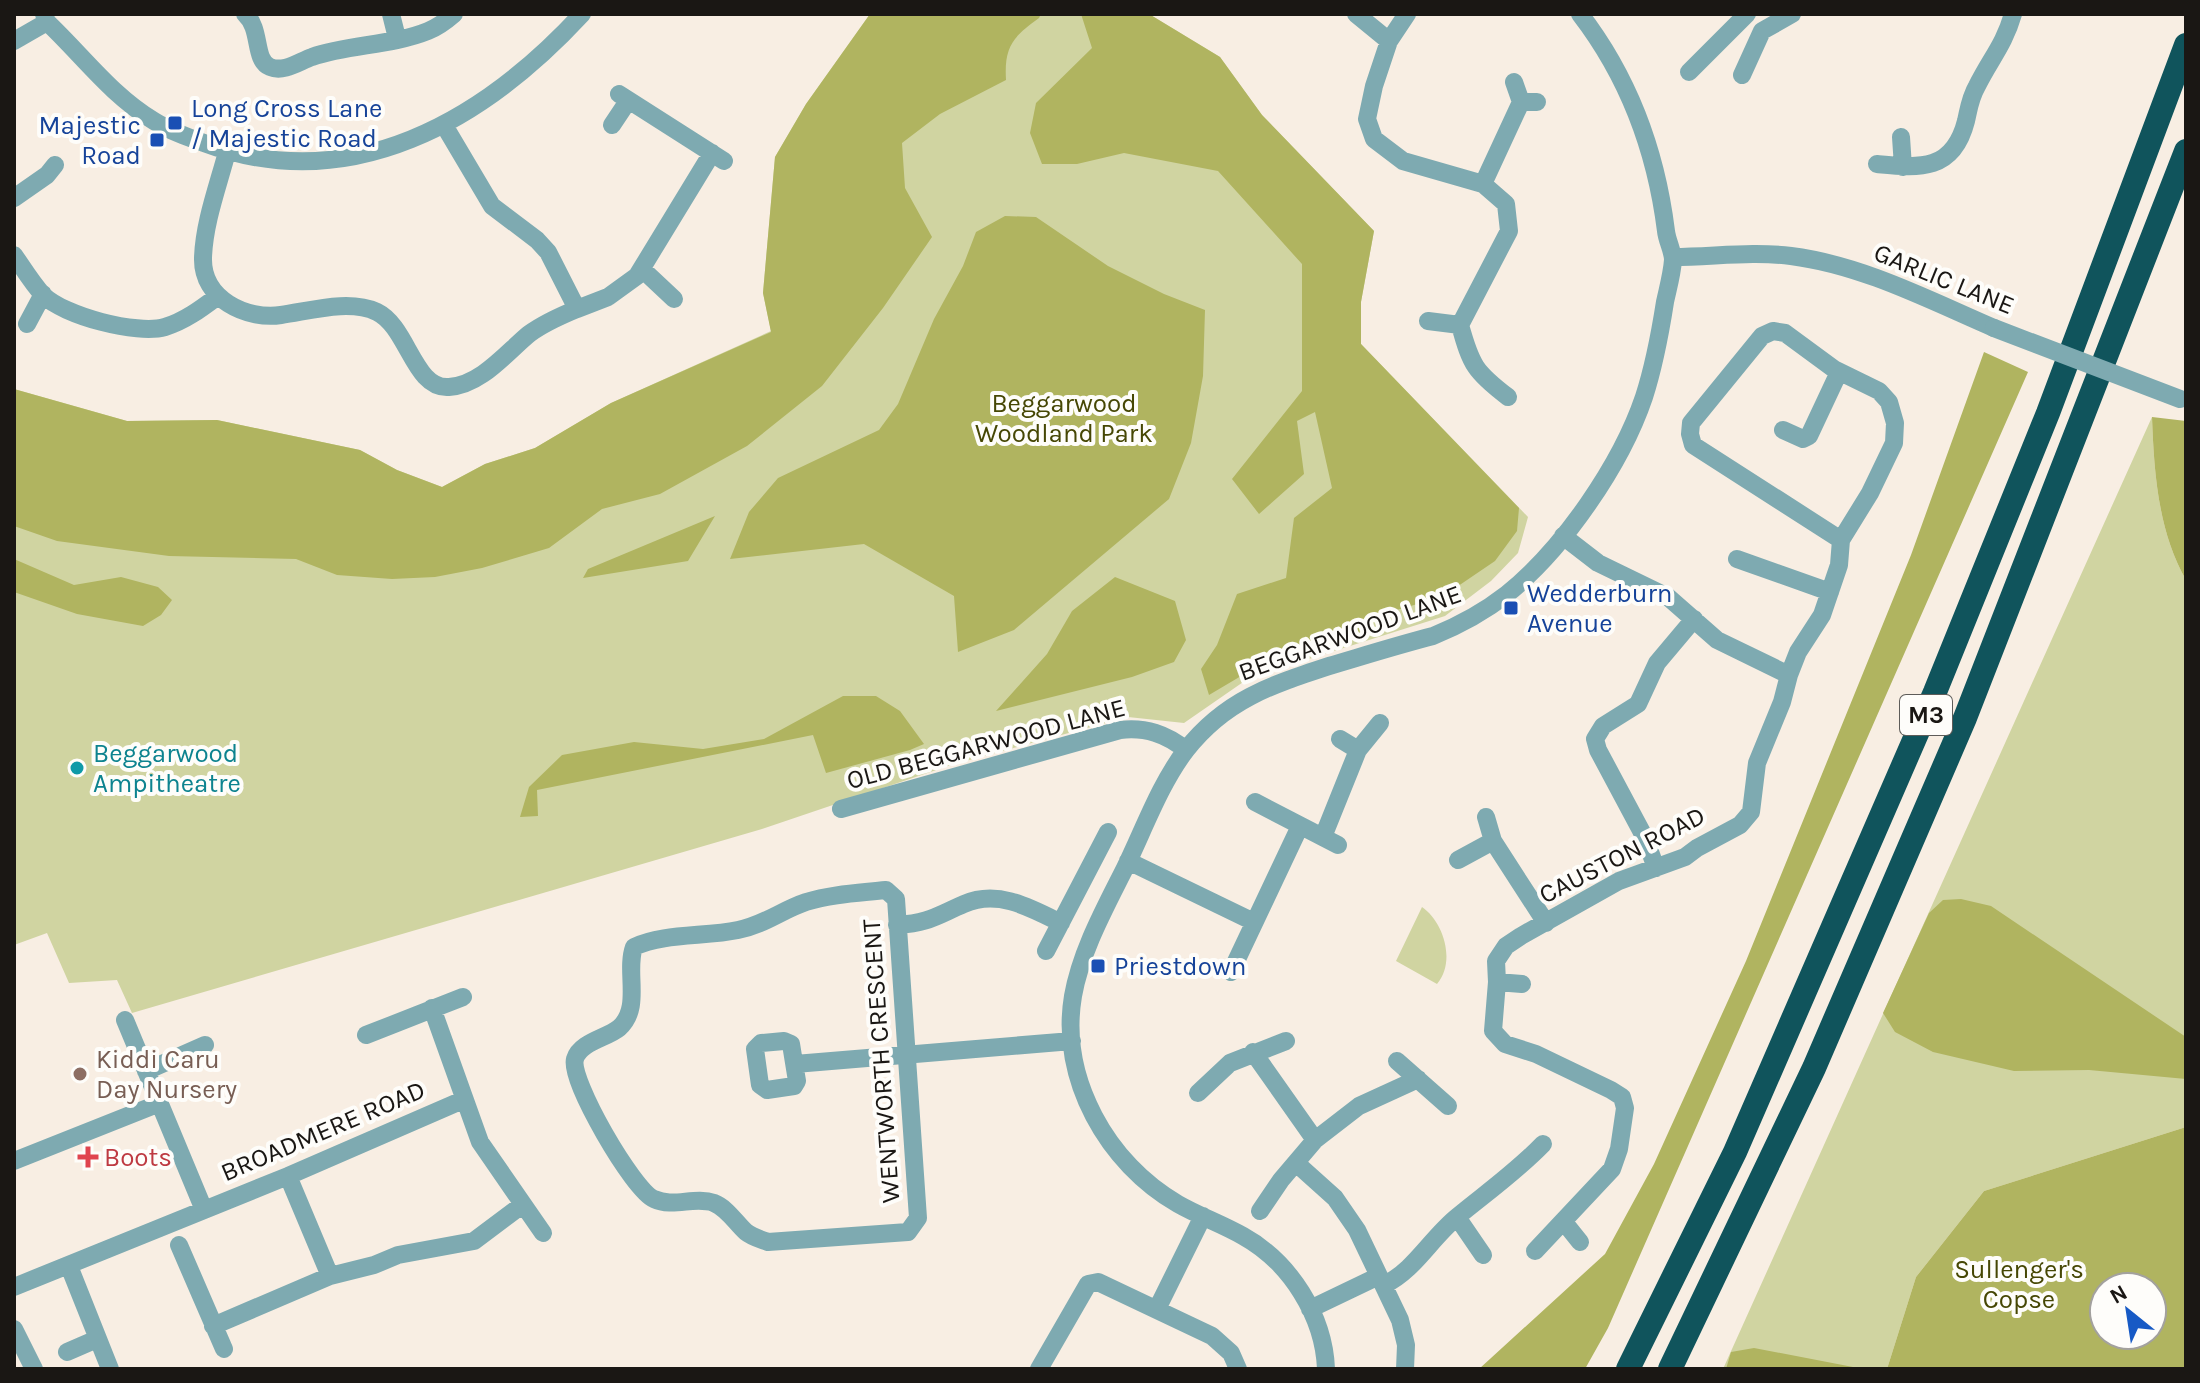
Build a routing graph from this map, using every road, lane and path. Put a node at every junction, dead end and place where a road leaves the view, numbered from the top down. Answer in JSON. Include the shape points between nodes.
{"nodes":[{"id":1,"x":391,"y":14,"type":"edge"},
{"id":2,"x":454,"y":14,"type":"edge"},
{"id":3,"x":582,"y":14,"type":"edge"},
{"id":4,"x":1356,"y":14,"type":"edge"},
{"id":5,"x":1407,"y":14,"type":"edge"},
{"id":6,"x":1580,"y":14,"type":"edge"},
{"id":7,"x":1747,"y":14,"type":"edge"},
{"id":8,"x":1792,"y":14,"type":"edge"},
{"id":9,"x":2013,"y":14,"type":"edge"},
{"id":10,"x":239,"y":16,"type":"edge"},
{"id":11,"x":46,"y":18,"type":"edge"},
{"id":12,"x":1762,"y":31,"type":"junction"},
{"id":13,"x":397,"y":38,"type":"junction"},
{"id":14,"x":14,"y":41,"type":"edge"},
{"id":15,"x":1389,"y":41,"type":"junction"},
{"id":16,"x":2186,"y":45,"type":"edge"},
{"id":17,"x":1689,"y":72,"type":"dead end"},
{"id":18,"x":1742,"y":75,"type":"dead end"},
{"id":19,"x":1514,"y":82,"type":"dead end"},
{"id":20,"x":444,"y":125,"type":"junction"},
{"id":21,"x":612,"y":125,"type":"dead end"},
{"id":22,"x":1901,"y":137,"type":"dead end"},
{"id":23,"x":2186,"y":151,"type":"edge"},
{"id":24,"x":227,"y":152,"type":"junction"},
{"id":25,"x":1877,"y":164,"type":"dead end"},
{"id":26,"x":55,"y":165,"type":"dead end"},
{"id":27,"x":1903,"y":167,"type":"junction"},
{"id":28,"x":1483,"y":184,"type":"junction"},
{"id":29,"x":26,"y":195,"type":"edge"},
{"id":30,"x":14,"y":255,"type":"edge"},
{"id":31,"x":1673,"y":257,"type":"junction"},
{"id":32,"x":642,"y":269,"type":"junction"},
{"id":33,"x":43,"y":294,"type":"junction"},
{"id":34,"x":218,"y":296,"type":"junction"},
{"id":35,"x":674,"y":299,"type":"dead end"},
{"id":36,"x":577,"y":309,"type":"junction"},
{"id":37,"x":1428,"y":321,"type":"dead end"},
{"id":38,"x":27,"y":324,"type":"dead end"},
{"id":39,"x":1460,"y":325,"type":"junction"},
{"id":40,"x":1839,"y":372,"type":"junction"},
{"id":41,"x":1508,"y":397,"type":"dead end"},
{"id":42,"x":2183,"y":400,"type":"edge"},
{"id":43,"x":1783,"y":430,"type":"dead end"},
{"id":44,"x":1563,"y":536,"type":"junction"},
{"id":45,"x":1841,"y":540,"type":"junction"},
{"id":46,"x":1737,"y":559,"type":"dead end"},
{"id":47,"x":1830,"y":592,"type":"junction"},
{"id":48,"x":1694,"y":619,"type":"junction"},
{"id":49,"x":1789,"y":675,"type":"junction"},
{"id":50,"x":1380,"y":723,"type":"dead end"},
{"id":51,"x":1340,"y":739,"type":"dead end"},
{"id":52,"x":1186,"y":750,"type":"junction"},
{"id":53,"x":1358,"y":750,"type":"junction"},
{"id":54,"x":1255,"y":802,"type":"dead end"},
{"id":55,"x":841,"y":809,"type":"dead end"},
{"id":56,"x":1486,"y":817,"type":"dead end"},
{"id":57,"x":1300,"y":826,"type":"junction"},
{"id":58,"x":1108,"y":832,"type":"dead end"},
{"id":59,"x":1493,"y":841,"type":"junction"},
{"id":60,"x":1458,"y":860,"type":"dead end"},
{"id":61,"x":1128,"y":861,"type":"junction"},
{"id":62,"x":1656,"y":868,"type":"junction"},
{"id":63,"x":1254,"y":922,"type":"junction"},
{"id":64,"x":1061,"y":923,"type":"junction"},
{"id":65,"x":1546,"y":923,"type":"junction"},
{"id":66,"x":897,"y":925,"type":"junction"},
{"id":67,"x":1046,"y":951,"type":"dead end"},
{"id":68,"x":1231,"y":972,"type":"dead end"},
{"id":69,"x":1497,"y":982,"type":"junction"},
{"id":70,"x":1522,"y":984,"type":"dead end"},
{"id":71,"x":463,"y":997,"type":"dead end"},
{"id":72,"x":432,"y":1008,"type":"junction"},
{"id":73,"x":125,"y":1020,"type":"dead end"},
{"id":74,"x":366,"y":1035,"type":"dead end"},
{"id":75,"x":1072,"y":1041,"type":"junction"},
{"id":76,"x":1286,"y":1041,"type":"dead end"},
{"id":77,"x":205,"y":1045,"type":"dead end"},
{"id":78,"x":1253,"y":1052,"type":"junction"},
{"id":79,"x":905,"y":1053,"type":"junction"},
{"id":80,"x":1397,"y":1061,"type":"dead end"},
{"id":81,"x":795,"y":1064,"type":"dead end"},
{"id":82,"x":146,"y":1071,"type":"junction"},
{"id":83,"x":1418,"y":1079,"type":"junction"},
{"id":84,"x":1198,"y":1093,"type":"dead end"},
{"id":85,"x":463,"y":1100,"type":"junction"},
{"id":86,"x":160,"y":1103,"type":"junction"},
{"id":87,"x":1448,"y":1106,"type":"dead end"},
{"id":88,"x":1315,"y":1140,"type":"junction"},
{"id":89,"x":1543,"y":1144,"type":"dead end"},
{"id":90,"x":14,"y":1161,"type":"edge"},
{"id":91,"x":1296,"y":1163,"type":"junction"},
{"id":92,"x":288,"y":1176,"type":"junction"},
{"id":93,"x":522,"y":1205,"type":"junction"},
{"id":94,"x":204,"y":1210,"type":"junction"},
{"id":95,"x":1260,"y":1211,"type":"dead end"},
{"id":96,"x":1203,"y":1216,"type":"junction"},
{"id":97,"x":1457,"y":1217,"type":"junction"},
{"id":98,"x":1564,"y":1222,"type":"junction"},
{"id":99,"x":543,"y":1233,"type":"dead end"},
{"id":100,"x":1580,"y":1242,"type":"dead end"},
{"id":101,"x":179,"y":1245,"type":"dead end"},
{"id":102,"x":1535,"y":1251,"type":"dead end"},
{"id":103,"x":1483,"y":1255,"type":"dead end"},
{"id":104,"x":69,"y":1266,"type":"junction"},
{"id":105,"x":330,"y":1276,"type":"junction"},
{"id":106,"x":1381,"y":1281,"type":"junction"},
{"id":107,"x":14,"y":1287,"type":"edge"},
{"id":108,"x":1157,"y":1309,"type":"junction"},
{"id":109,"x":1310,"y":1309,"type":"junction"},
{"id":110,"x":213,"y":1326,"type":"junction"},
{"id":111,"x":14,"y":1329,"type":"edge"},
{"id":112,"x":97,"y":1339,"type":"junction"},
{"id":113,"x":224,"y":1349,"type":"dead end"},
{"id":114,"x":67,"y":1352,"type":"dead end"},
{"id":115,"x":34,"y":1369,"type":"edge"},
{"id":116,"x":110,"y":1369,"type":"edge"},
{"id":117,"x":1039,"y":1369,"type":"edge"},
{"id":118,"x":1238,"y":1369,"type":"edge"},
{"id":119,"x":1326,"y":1369,"type":"edge"},
{"id":120,"x":1405,"y":1369,"type":"edge"},
{"id":121,"x":1628,"y":1369,"type":"edge"},
{"id":122,"x":1670,"y":1369,"type":"edge"}],
"edges":[{"from":1,"to":13,"type":"street"},
{"from":2,"to":13,"type":"street","via":[[430,30]]},
{"from":3,"to":20,"type":"street","via":[[513,78]]},
{"from":4,"to":15,"type":"street"},
{"from":5,"to":15,"type":"street"},
{"from":6,"to":31,"type":"street","name":"BEGGARWOOD LANE","via":[[1618,72],[1647,135]]},
{"from":7,"to":12,"type":"street"},
{"from":7,"to":17,"type":"street"},
{"from":8,"to":12,"type":"street"},
{"from":9,"to":27,"type":"street","via":[[2006,38],[1969,103],[1956,144],[1932,165]]},
{"from":10,"to":13,"type":"street","via":[[254,24],[261,59],[278,69]]},
{"from":11,"to":14,"type":"street"},
{"from":11,"to":24,"type":"street","via":[[137,110],[169,130]]},
{"from":12,"to":18,"type":"street"},
{"from":15,"to":28,"type":"street","via":[[1367,119],[1374,139],[1403,161]]},
{"from":16,"to":121,"type":"highway","number":"M3","via":[[2048,413],[1935,692],[1735,1152]]},
{"from":19,"to":28,"type":"street","via":[[1529,102]]},
{"from":20,"to":24,"type":"street","via":[[387,149],[326,161],[270,160]]},
{"from":20,"to":36,"type":"street","via":[[492,206],[548,252]]},
{"from":21,"to":32,"type":"street","via":[[624,98],[718,157]]},
{"from":22,"to":27,"type":"street"},
{"from":23,"to":122,"type":"highway","number":"M3","via":[[1965,718],[1814,1068]]},
{"from":24,"to":34,"type":"street","via":[[203,260]]},
{"from":25,"to":27,"type":"street"},
{"from":26,"to":29,"type":"street"},
{"from":28,"to":39,"type":"street","via":[[1506,204],[1509,231]]},
{"from":30,"to":33,"type":"street"},
{"from":31,"to":42,"type":"street","name":"GARLIC LANE","bridge":true,"via":[[1746,253],[1822,261]]},
{"from":31,"to":44,"type":"street","name":"BEGGARWOOD LANE","via":[[1643,400],[1609,469]]},
{"from":32,"to":35,"type":"street"},
{"from":32,"to":36,"type":"street","via":[[617,292]]},
{"from":33,"to":34,"type":"street","via":[[72,312],[149,329],[178,322]]},
{"from":33,"to":38,"type":"street"},
{"from":34,"to":36,"type":"street","via":[[255,316],[332,308],[377,312],[396,327],[428,381],[442,387],[467,382],[543,324]]},
{"from":37,"to":39,"type":"street"},
{"from":39,"to":41,"type":"street","via":[[1480,376]]},
{"from":40,"to":43,"type":"street","via":[[1809,436],[1803,439]]},
{"from":40,"to":45,"type":"street","via":[[1879,391],[1889,402],[1895,423],[1894,443]]},
{"from":40,"to":45,"type":"street","via":[[1794,338],[1773,331],[1762,336],[1691,423],[1690,434],[1703,453]]},
{"from":44,"to":48,"type":"street","via":[[1598,563],[1668,597]]},
{"from":44,"to":52,"type":"street","name":"BEGGARWOOD LANE","via":[[1508,593],[1472,618],[1433,636],[1257,691],[1219,716]]},
{"from":45,"to":47,"type":"street"},
{"from":46,"to":47,"type":"street"},
{"from":47,"to":49,"type":"street"},
{"from":48,"to":49,"type":"street","via":[[1717,640]]},
{"from":48,"to":62,"type":"street","via":[[1657,663],[1638,704],[1603,726],[1595,739]]},
{"from":49,"to":62,"type":"street","name":"CAUSTON ROAD","via":[[1757,763],[1751,812],[1740,825]]},
{"from":50,"to":53,"type":"street"},
{"from":51,"to":53,"type":"street"},
{"from":52,"to":55,"type":"street","name":"OLD BEGGARWOOD LANE","via":[[1148,730],[1120,730]]},
{"from":52,"to":61,"type":"street","name":"BEGGARWOOD LANE"},
{"from":53,"to":57,"type":"street","via":[[1331,841]]},
{"from":54,"to":57,"type":"street"},
{"from":56,"to":59,"type":"street"},
{"from":57,"to":63,"type":"street"},
{"from":58,"to":64,"type":"street"},
{"from":59,"to":60,"type":"street"},
{"from":59,"to":65,"type":"street"},
{"from":61,"to":63,"type":"street"},
{"from":61,"to":75,"type":"street","name":"BEGGARWOOD LANE","via":[[1078,975]]},
{"from":62,"to":65,"type":"street","name":"CAUSTON ROAD","via":[[1619,881]]},
{"from":63,"to":68,"type":"street"},
{"from":64,"to":66,"type":"street","via":[[1015,901],[998,899],[966,903],[922,923]]},
{"from":64,"to":67,"type":"street"},
{"from":65,"to":69,"type":"street","name":"CAUSTON ROAD","via":[[1506,946],[1496,961]]},
{"from":66,"to":79,"type":"street","name":"WENTWORTH CRESCENT"},
{"from":66,"to":79,"type":"street","name":"WENTWORTH CRESCENT","via":[[896,899],[886,890],[807,902],[766,923],[738,930],[648,940],[634,947],[629,960],[632,1005],[626,1018],[619,1028],[580,1050],[574,1060],[592,1110],[640,1189],[668,1202],[717,1204],[748,1235],[768,1242],[908,1232],[918,1218]]},
{"from":69,"to":70,"type":"street"},
{"from":69,"to":98,"type":"street","name":"CAUSTON ROAD","via":[[1493,1031],[1505,1044],[1622,1097],[1625,1108],[1612,1169]]},
{"from":71,"to":72,"type":"street"},
{"from":72,"to":74,"type":"street"},
{"from":72,"to":85,"type":"street"},
{"from":73,"to":82,"type":"street","name":"BROADMERE ROAD"},
{"from":75,"to":79,"type":"street"},
{"from":75,"to":96,"type":"street","name":"BEGGARWOOD LANE","via":[[1088,1103],[1108,1140],[1141,1178]]},
{"from":76,"to":78,"type":"street"},
{"from":77,"to":82,"type":"street"},
{"from":78,"to":84,"type":"street","via":[[1230,1063]]},
{"from":78,"to":88,"type":"street"},
{"from":79,"to":81,"type":"street"},
{"from":80,"to":83,"type":"street"},
{"from":82,"to":86,"type":"street","name":"BROADMERE ROAD"},
{"from":83,"to":87,"type":"street"},
{"from":83,"to":88,"type":"street","via":[[1359,1106]]},
{"from":85,"to":92,"type":"street","name":"BROADMERE ROAD"},
{"from":85,"to":93,"type":"street","via":[[480,1142]]},
{"from":86,"to":90,"type":"street"},
{"from":86,"to":94,"type":"street","name":"BROADMERE ROAD"},
{"from":88,"to":91,"type":"street"},
{"from":89,"to":97,"type":"street"},
{"from":91,"to":95,"type":"street"},
{"from":91,"to":106,"type":"street","via":[[1349,1215]]},
{"from":92,"to":94,"type":"street","name":"BROADMERE ROAD"},
{"from":92,"to":105,"type":"street"},
{"from":93,"to":99,"type":"street"},
{"from":93,"to":105,"type":"street","via":[[474,1241],[398,1255]]},
{"from":94,"to":104,"type":"street","name":"BROADMERE ROAD"},
{"from":96,"to":108,"type":"street"},
{"from":96,"to":109,"type":"street","name":"BEGGARWOOD LANE","via":[[1272,1256]]},
{"from":97,"to":103,"type":"street"},
{"from":97,"to":106,"type":"street","via":[[1403,1274]]},
{"from":98,"to":100,"type":"street"},
{"from":98,"to":102,"type":"street","name":"CAUSTON ROAD"},
{"from":101,"to":110,"type":"street"},
{"from":104,"to":107,"type":"street","name":"BROADMERE ROAD"},
{"from":104,"to":112,"type":"street"},
{"from":105,"to":110,"type":"street"},
{"from":106,"to":109,"type":"street"},
{"from":106,"to":120,"type":"street","via":[[1400,1320]]},
{"from":108,"to":117,"type":"street","via":[[1098,1282],[1088,1284]]},
{"from":108,"to":118,"type":"street","via":[[1212,1336],[1231,1353]]},
{"from":109,"to":119,"type":"street","name":"BEGGARWOOD LANE"},
{"from":110,"to":113,"type":"street"},
{"from":111,"to":115,"type":"street"},
{"from":112,"to":114,"type":"street"},
{"from":112,"to":116,"type":"street"}]}
